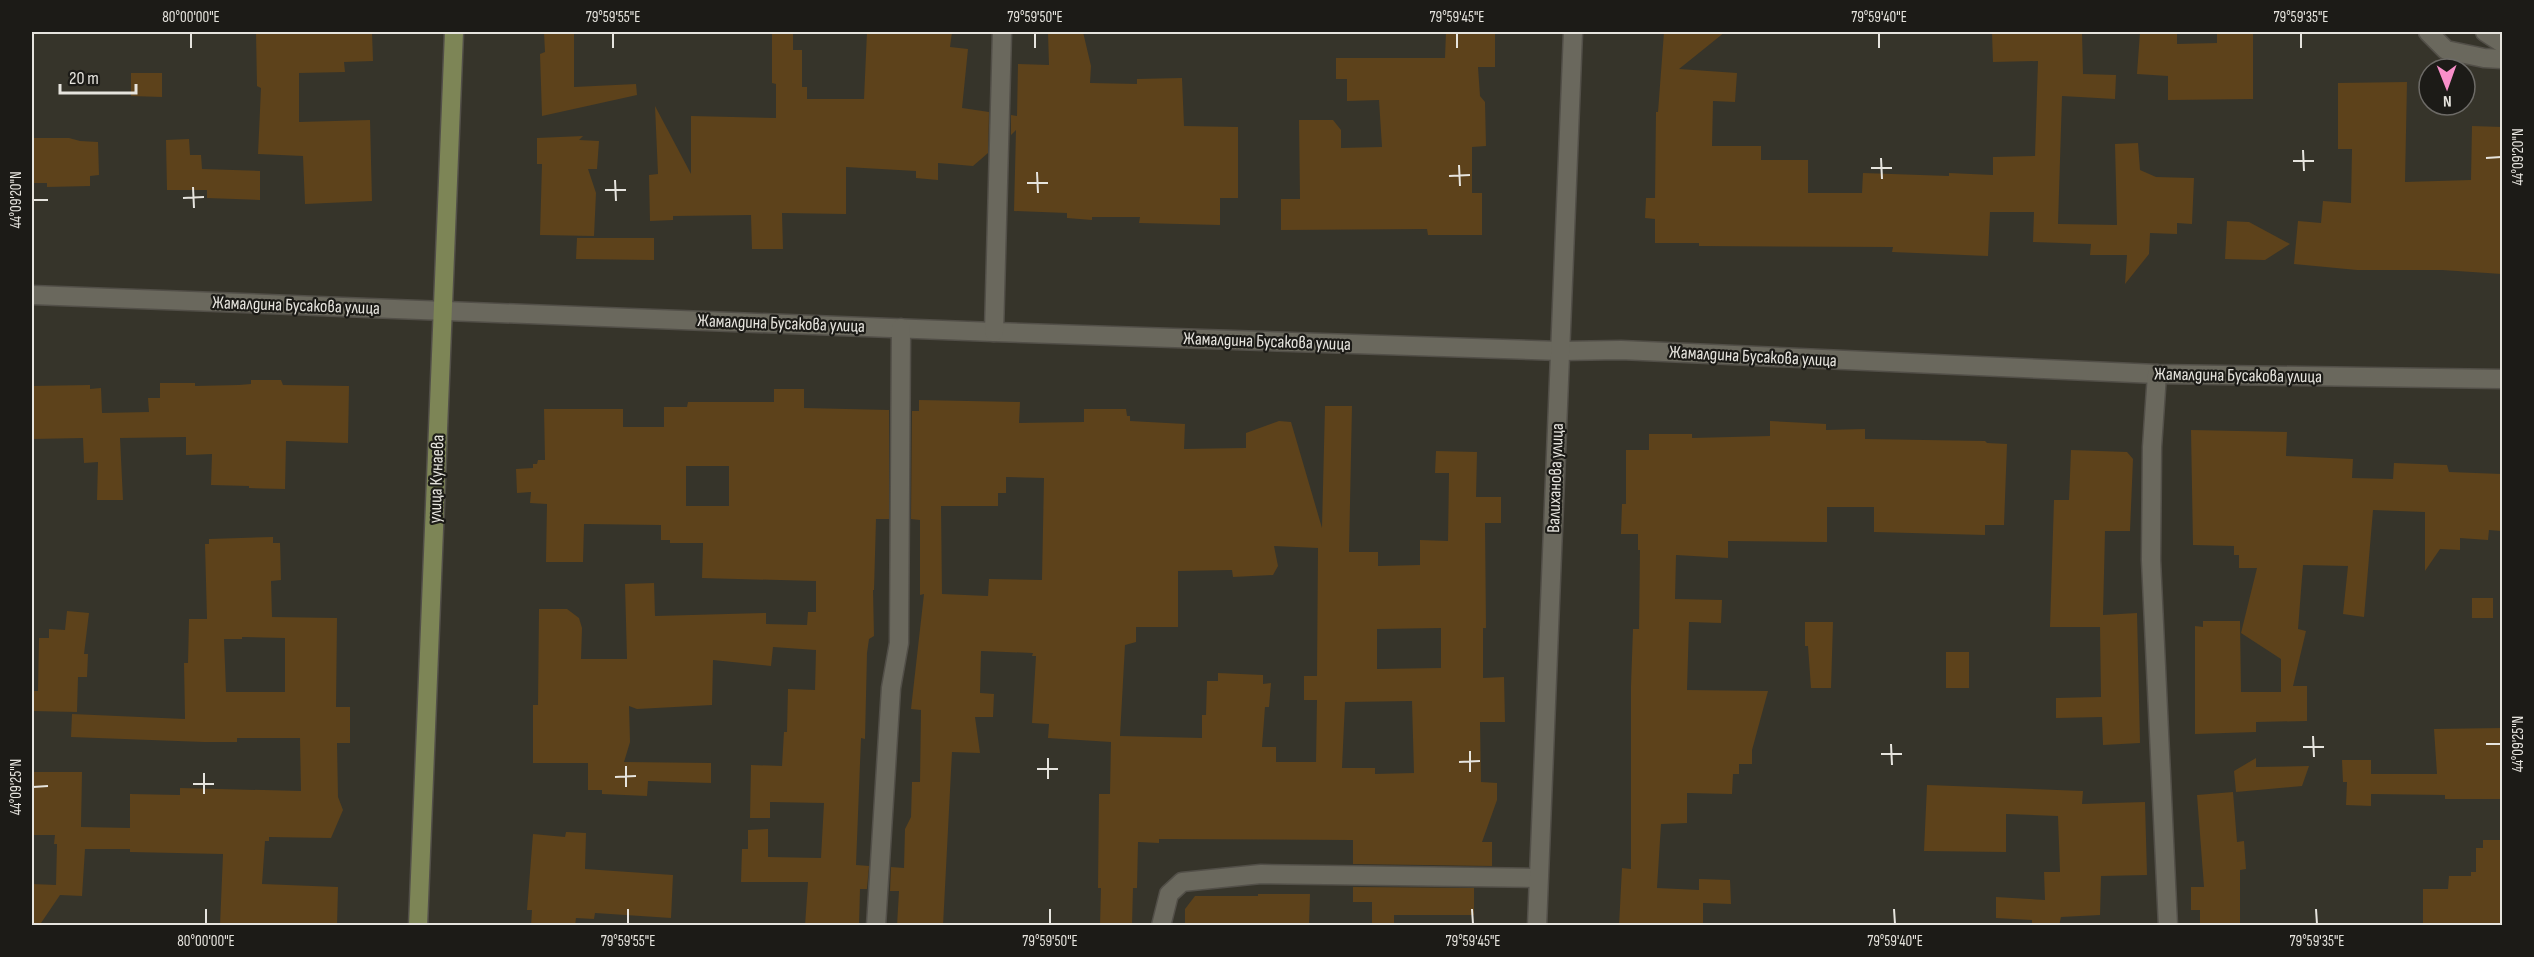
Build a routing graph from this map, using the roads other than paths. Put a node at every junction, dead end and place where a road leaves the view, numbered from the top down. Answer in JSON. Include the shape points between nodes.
{"nodes":[{"id":1,"x":454,"y":32,"type":"edge"},
{"id":2,"x":1002,"y":32,"type":"edge"},
{"id":3,"x":1573,"y":32,"type":"edge"},
{"id":4,"x":2428,"y":32,"type":"edge"},
{"id":5,"x":2485,"y":32,"type":"edge"},
{"id":6,"x":2502,"y":43,"type":"edge"},
{"id":7,"x":2502,"y":59,"type":"edge"},
{"id":8,"x":32,"y":295,"type":"edge"},
{"id":9,"x":443,"y":310,"type":"junction"},
{"id":10,"x":901,"y":328,"type":"junction"},
{"id":11,"x":994,"y":332,"type":"junction"},
{"id":12,"x":1560,"y":351,"type":"junction"},
{"id":13,"x":2157,"y":374,"type":"junction"},
{"id":14,"x":2502,"y":379,"type":"edge"},
{"id":15,"x":1538,"y":878,"type":"junction"},
{"id":16,"x":418,"y":926,"type":"edge"},
{"id":17,"x":876,"y":926,"type":"edge"},
{"id":18,"x":1161,"y":926,"type":"edge"},
{"id":19,"x":1538,"y":926,"type":"edge"},
{"id":20,"x":2168,"y":926,"type":"edge"}],
"edges":[{"from":1,"to":9,"type":"main road","name":"улица Кунаева"},
{"from":2,"to":11,"type":"street"},
{"from":3,"to":12,"type":"street","name":"Валиханова улица"},
{"from":4,"to":7,"type":"street","via":[[2446,50]]},
{"from":5,"to":6,"type":"street"},
{"from":8,"to":9,"type":"street","name":"Жамалдина Бусакова улица"},
{"from":9,"to":10,"type":"street","name":"Жамалдина Бусакова улица"},
{"from":9,"to":16,"type":"main road","name":"улица Кунаева"},
{"from":10,"to":11,"type":"street","name":"Жамалдина Бусакова улица"},
{"from":10,"to":17,"type":"street","via":[[899,643],[891,687]]},
{"from":11,"to":12,"type":"street","name":"Жамалдина Бусакова улица"},
{"from":12,"to":13,"type":"street","name":"Жамалдина Бусакова улица","via":[[1621,350]]},
{"from":12,"to":15,"type":"street","name":"Валиханова улица"},
{"from":13,"to":14,"type":"street","name":"Жамалдина Бусакова улица"},
{"from":13,"to":20,"type":"street","via":[[2151,560]]},
{"from":15,"to":18,"type":"street","via":[[1261,874],[1182,882],[1169,894]]},
{"from":15,"to":19,"type":"street","name":"Валиханова улица"}]}
